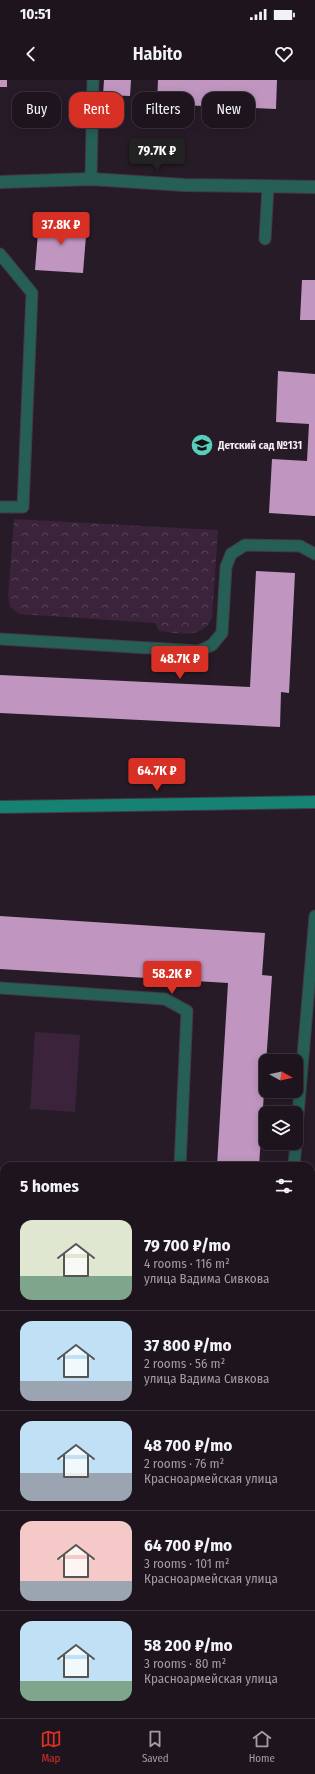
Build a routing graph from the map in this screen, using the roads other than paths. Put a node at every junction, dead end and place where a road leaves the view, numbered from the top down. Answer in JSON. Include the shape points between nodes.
{"nodes":[{"id":1,"x":93,"y":80,"type":"edge"},
{"id":2,"x":91,"y":179,"type":"junction"},
{"id":3,"x":0,"y":182,"type":"edge"},
{"id":4,"x":268,"y":187,"type":"junction"},
{"id":5,"x":315,"y":187,"type":"edge"},
{"id":6,"x":265,"y":238,"type":"dead end"},
{"id":7,"x":0,"y":254,"type":"edge"},
{"id":8,"x":0,"y":507,"type":"edge"},
{"id":9,"x":315,"y":554,"type":"edge"},
{"id":10,"x":0,"y":639,"type":"edge"},
{"id":11,"x":315,"y":802,"type":"edge"},
{"id":12,"x":0,"y":807,"type":"edge"},
{"id":13,"x":315,"y":916,"type":"edge"},
{"id":14,"x":0,"y":988,"type":"edge"},
{"id":15,"x":299,"y":1106,"type":"edge"},
{"id":16,"x":295,"y":1150,"type":"edge"},
{"id":17,"x":180,"y":1162,"type":"edge"},
{"id":18,"x":294,"y":1162,"type":"edge"}],
"edges":[{"from":1,"to":2,"type":"lane"},
{"from":2,"to":3,"type":"street"},
{"from":2,"to":4,"type":"street"},
{"from":4,"to":5,"type":"street"},
{"from":4,"to":6,"type":"lane"},
{"from":7,"to":8,"type":"lane","via":[[32,293],[23,507]]},
{"from":9,"to":10,"type":"lane","via":[[300,546],[245,545],[233,552],[226,567],[222,634],[212,645],[199,651]]},
{"from":11,"to":12,"type":"street"},
{"from":13,"to":15,"type":"lane"},
{"from":14,"to":17,"type":"lane","via":[[165,999],[187,1011]]},
{"from":16,"to":18,"type":"lane"}]}
